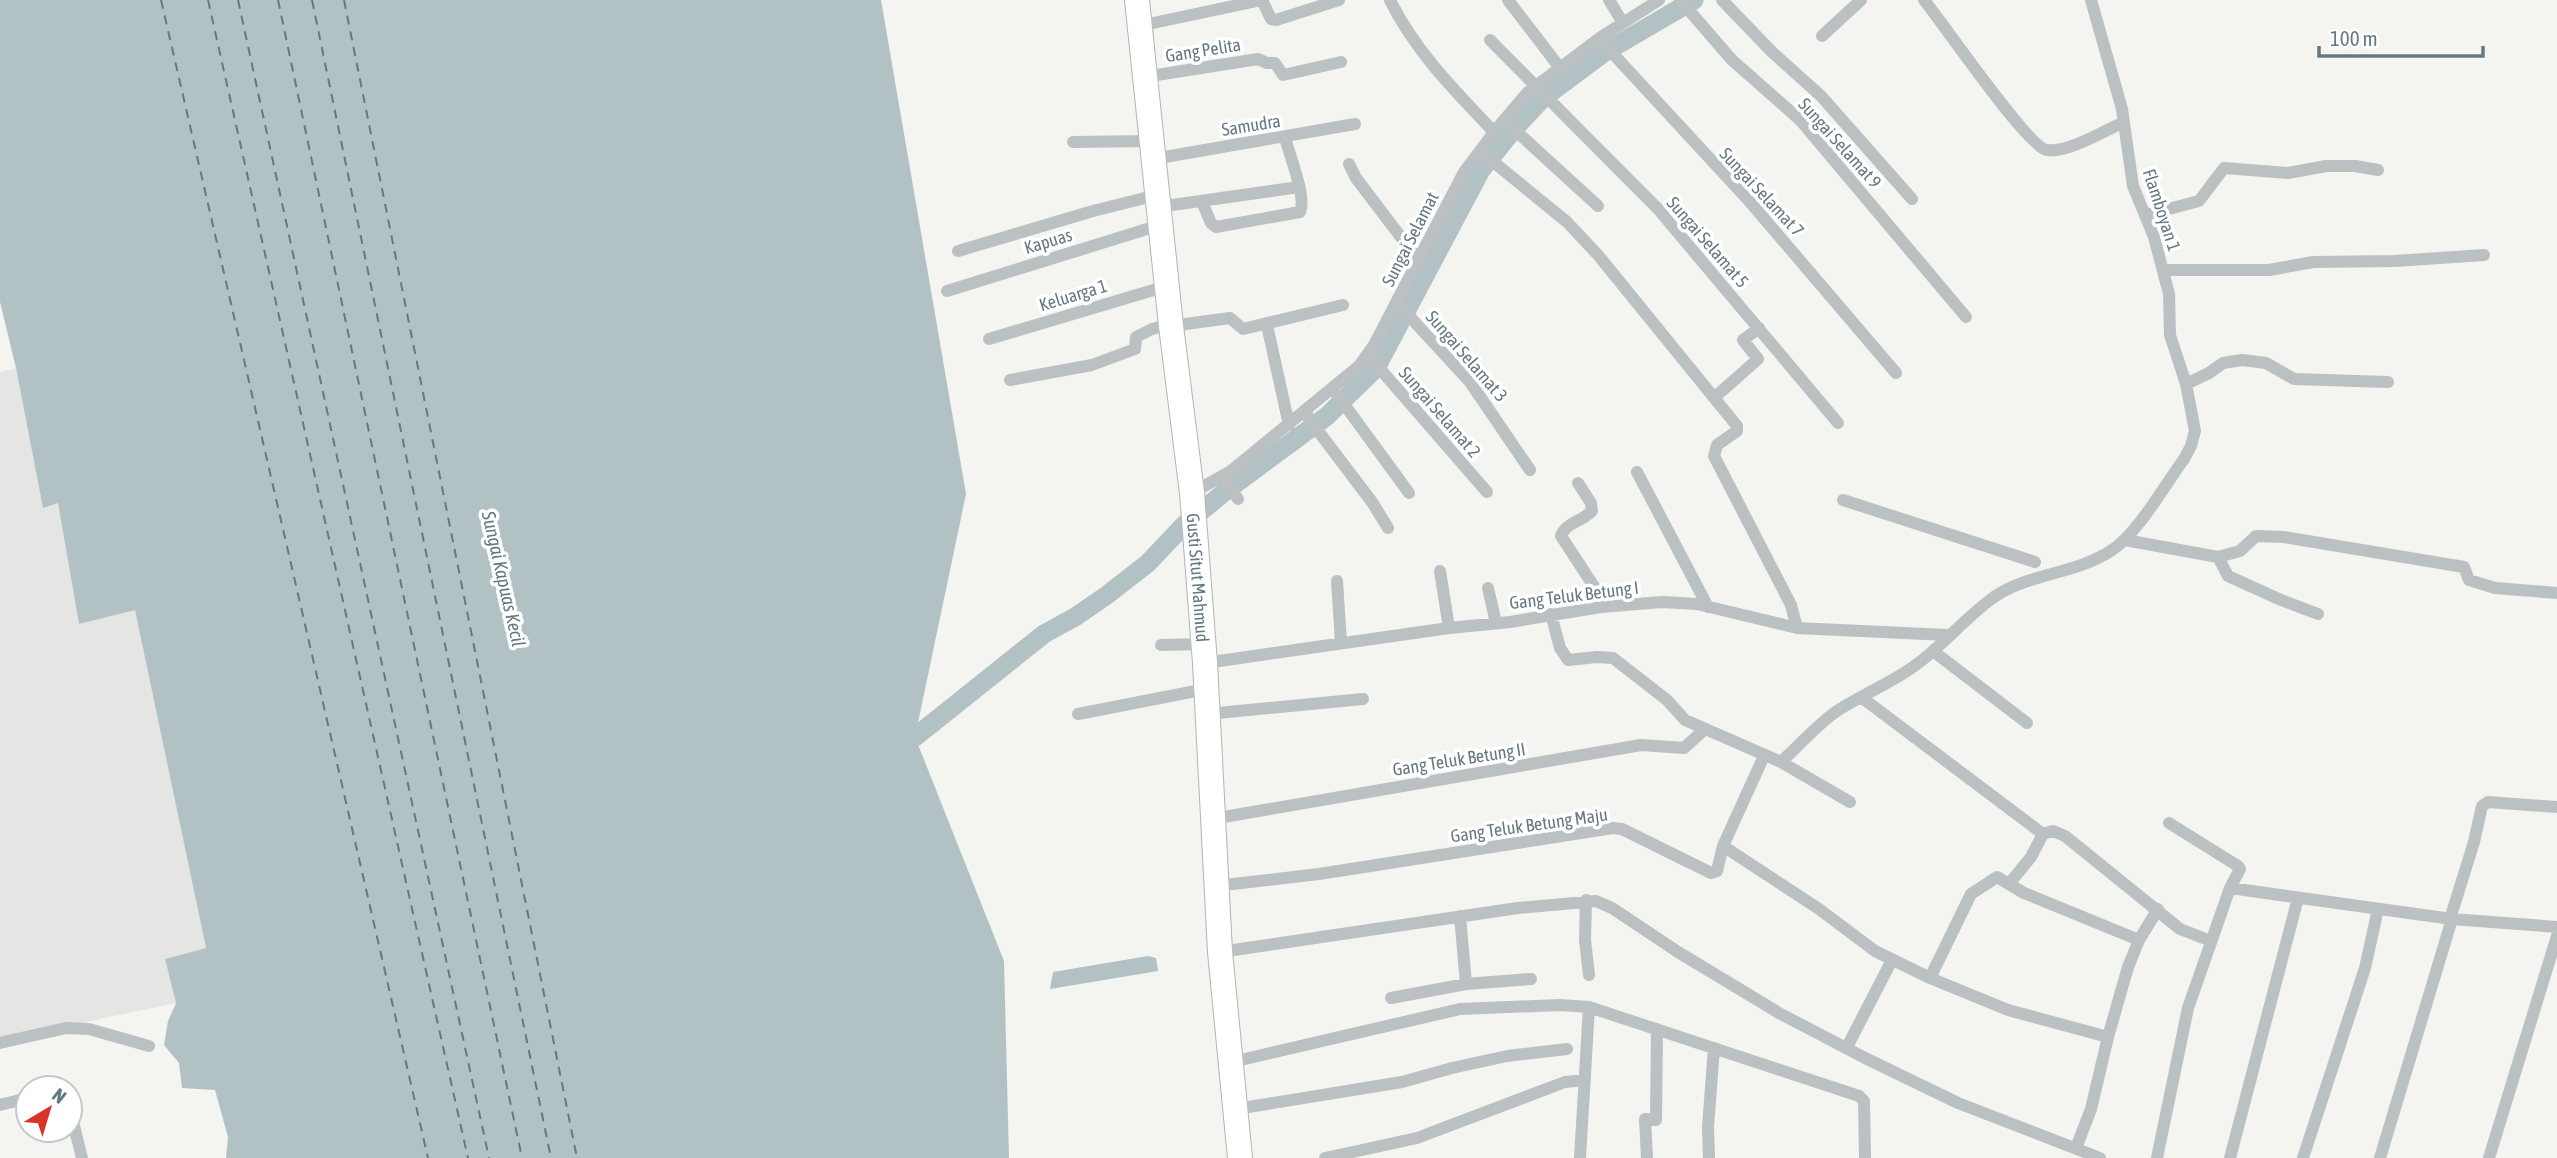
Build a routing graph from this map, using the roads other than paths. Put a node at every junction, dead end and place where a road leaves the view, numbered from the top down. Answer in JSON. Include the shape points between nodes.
{"nodes":[{"id":1,"x":1137,"y":0,"type":"edge"},
{"id":2,"x":1262,"y":0,"type":"edge"},
{"id":3,"x":1339,"y":0,"type":"edge"},
{"id":4,"x":1390,"y":0,"type":"edge"},
{"id":5,"x":1508,"y":0,"type":"edge"},
{"id":6,"x":1609,"y":0,"type":"edge"},
{"id":7,"x":1659,"y":0,"type":"edge"},
{"id":8,"x":1723,"y":0,"type":"edge"},
{"id":9,"x":1861,"y":0,"type":"edge"},
{"id":10,"x":1924,"y":0,"type":"edge"},
{"id":11,"x":2091,"y":0,"type":"edge"},
{"id":12,"x":1681,"y":1,"type":"edge"},
{"id":13,"x":1623,"y":23,"type":"junction"},
{"id":14,"x":1139,"y":26,"type":"junction"},
{"id":15,"x":1822,"y":36,"type":"dead end"},
{"id":16,"x":1490,"y":40,"type":"dead end"},
{"id":17,"x":1603,"y":41,"type":"junction"},
{"id":18,"x":1341,"y":62,"type":"dead end"},
{"id":19,"x":1560,"y":68,"type":"junction"},
{"id":20,"x":1144,"y":77,"type":"junction"},
{"id":21,"x":1539,"y":89,"type":"junction"},
{"id":22,"x":2124,"y":122,"type":"junction"},
{"id":23,"x":1355,"y":124,"type":"dead end"},
{"id":24,"x":1510,"y":127,"type":"junction"},
{"id":25,"x":1493,"y":132,"type":"junction"},
{"id":26,"x":1285,"y":137,"type":"junction"},
{"id":27,"x":1073,"y":142,"type":"dead end"},
{"id":28,"x":1152,"y":150,"type":"junction"},
{"id":29,"x":1483,"y":153,"type":"junction"},
{"id":30,"x":1349,"y":164,"type":"dead end"},
{"id":31,"x":2378,"y":170,"type":"dead end"},
{"id":32,"x":1299,"y":187,"type":"junction"},
{"id":33,"x":1912,"y":199,"type":"dead end"},
{"id":34,"x":1202,"y":202,"type":"junction"},
{"id":35,"x":1598,"y":206,"type":"dead end"},
{"id":36,"x":1158,"y":209,"type":"junction"},
{"id":37,"x":2146,"y":215,"type":"junction"},
{"id":38,"x":958,"y":251,"type":"dead end"},
{"id":39,"x":2483,"y":256,"type":"dead end"},
{"id":40,"x":1419,"y":261,"type":"junction"},
{"id":41,"x":2163,"y":270,"type":"junction"},
{"id":42,"x":1167,"y":286,"type":"junction"},
{"id":43,"x":947,"y":291,"type":"dead end"},
{"id":44,"x":1343,"y":305,"type":"dead end"},
{"id":45,"x":1399,"y":305,"type":"junction"},
{"id":46,"x":1966,"y":317,"type":"dead end"},
{"id":47,"x":1171,"y":325,"type":"junction"},
{"id":48,"x":1267,"y":325,"type":"junction"},
{"id":49,"x":1759,"y":328,"type":"junction"},
{"id":50,"x":989,"y":339,"type":"dead end"},
{"id":51,"x":1374,"y":362,"type":"junction"},
{"id":52,"x":1896,"y":373,"type":"dead end"},
{"id":53,"x":1010,"y":380,"type":"dead end"},
{"id":54,"x":2388,"y":382,"type":"dead end"},
{"id":55,"x":2186,"y":384,"type":"junction"},
{"id":56,"x":1334,"y":393,"type":"junction"},
{"id":57,"x":1715,"y":397,"type":"junction"},
{"id":58,"x":1308,"y":415,"type":"junction"},
{"id":59,"x":1838,"y":423,"type":"dead end"},
{"id":60,"x":1289,"y":425,"type":"junction"},
{"id":61,"x":1530,"y":470,"type":"dead end"},
{"id":62,"x":1637,"y":472,"type":"dead end"},
{"id":63,"x":1578,"y":483,"type":"dead end"},
{"id":64,"x":1487,"y":492,"type":"dead end"},
{"id":65,"x":1409,"y":493,"type":"dead end"},
{"id":66,"x":1192,"y":498,"type":"junction"},
{"id":67,"x":1843,"y":500,"type":"dead end"},
{"id":68,"x":1388,"y":528,"type":"dead end"},
{"id":69,"x":2125,"y":540,"type":"junction"},
{"id":70,"x":2218,"y":557,"type":"junction"},
{"id":71,"x":1440,"y":571,"type":"dead end"},
{"id":72,"x":2034,"y":579,"type":"junction"},
{"id":73,"x":1337,"y":581,"type":"dead end"},
{"id":74,"x":1488,"y":589,"type":"dead end"},
{"id":75,"x":2557,"y":593,"type":"edge"},
{"id":76,"x":1601,"y":607,"type":"junction"},
{"id":77,"x":1708,"y":607,"type":"junction"},
{"id":78,"x":1551,"y":614,"type":"junction"},
{"id":79,"x":2318,"y":614,"type":"dead end"},
{"id":80,"x":1496,"y":623,"type":"junction"},
{"id":81,"x":1449,"y":628,"type":"junction"},
{"id":82,"x":1797,"y":628,"type":"junction"},
{"id":83,"x":1947,"y":635,"type":"junction"},
{"id":84,"x":1341,"y":643,"type":"junction"},
{"id":85,"x":1161,"y":645,"type":"dead end"},
{"id":86,"x":1933,"y":651,"type":"junction"},
{"id":87,"x":1204,"y":654,"type":"junction"},
{"id":88,"x":1206,"y":689,"type":"junction"},
{"id":89,"x":1861,"y":697,"type":"junction"},
{"id":90,"x":1363,"y":698,"type":"dead end"},
{"id":91,"x":1077,"y":714,"type":"dead end"},
{"id":92,"x":1207,"y":714,"type":"junction"},
{"id":93,"x":2027,"y":723,"type":"dead end"},
{"id":94,"x":1705,"y":729,"type":"junction"},
{"id":95,"x":1764,"y":756,"type":"junction"},
{"id":96,"x":1781,"y":762,"type":"junction"},
{"id":97,"x":1850,"y":802,"type":"dead end"},
{"id":98,"x":2557,"y":807,"type":"edge"},
{"id":99,"x":1212,"y":819,"type":"junction"},
{"id":100,"x":2169,"y":823,"type":"dead end"},
{"id":101,"x":2043,"y":834,"type":"junction"},
{"id":102,"x":1723,"y":846,"type":"junction"},
{"id":103,"x":2009,"y":884,"type":"junction"},
{"id":104,"x":1216,"y":886,"type":"junction"},
{"id":105,"x":2230,"y":888,"type":"junction"},
{"id":106,"x":2298,"y":898,"type":"junction"},
{"id":107,"x":1586,"y":900,"type":"junction"},
{"id":108,"x":2158,"y":909,"type":"junction"},
{"id":109,"x":2378,"y":909,"type":"junction"},
{"id":110,"x":1460,"y":916,"type":"junction"},
{"id":111,"x":2451,"y":919,"type":"junction"},
{"id":112,"x":2557,"y":927,"type":"edge"},
{"id":113,"x":2557,"y":936,"type":"edge"},
{"id":114,"x":2139,"y":940,"type":"junction"},
{"id":115,"x":2211,"y":941,"type":"junction"},
{"id":116,"x":1220,"y":952,"type":"junction"},
{"id":117,"x":1892,"y":960,"type":"junction"},
{"id":118,"x":1589,"y":975,"type":"dead end"},
{"id":119,"x":1930,"y":978,"type":"junction"},
{"id":120,"x":1531,"y":979,"type":"dead end"},
{"id":121,"x":1466,"y":984,"type":"junction"},
{"id":122,"x":1391,"y":998,"type":"dead end"},
{"id":123,"x":1589,"y":1007,"type":"junction"},
{"id":124,"x":1657,"y":1029,"type":"junction"},
{"id":125,"x":2108,"y":1037,"type":"junction"},
{"id":126,"x":0,"y":1043,"type":"edge"},
{"id":127,"x":149,"y":1046,"type":"dead end"},
{"id":128,"x":1846,"y":1047,"type":"junction"},
{"id":129,"x":1714,"y":1048,"type":"junction"},
{"id":130,"x":1567,"y":1049,"type":"dead end"},
{"id":131,"x":1232,"y":1062,"type":"junction"},
{"id":132,"x":1585,"y":1080,"type":"junction"},
{"id":133,"x":1236,"y":1109,"type":"junction"},
{"id":134,"x":2077,"y":1148,"type":"junction"},
{"id":135,"x":1240,"y":1158,"type":"edge"},
{"id":136,"x":1325,"y":1158,"type":"edge"},
{"id":137,"x":1580,"y":1158,"type":"edge"},
{"id":138,"x":1647,"y":1158,"type":"edge"},
{"id":139,"x":1709,"y":1158,"type":"edge"},
{"id":140,"x":1865,"y":1158,"type":"edge"},
{"id":141,"x":2100,"y":1158,"type":"edge"},
{"id":142,"x":2157,"y":1158,"type":"edge"},
{"id":143,"x":2230,"y":1158,"type":"edge"},
{"id":144,"x":2303,"y":1158,"type":"edge"},
{"id":145,"x":2380,"y":1158,"type":"edge"},
{"id":146,"x":2489,"y":1158,"type":"edge"}],
"edges":[{"from":1,"to":14,"type":"highway","name":"Gusti Situt Mahmud"},
{"from":2,"to":3,"type":"street","via":[[1273,20]]},
{"from":2,"to":14,"type":"street"},
{"from":4,"to":25,"type":"street","via":[[1409,35]]},
{"from":5,"to":19,"type":"street"},
{"from":6,"to":13,"type":"street"},
{"from":7,"to":13,"type":"street","name":"Sungai Selamat"},
{"from":8,"to":33,"type":"street","via":[[1829,104]]},
{"from":9,"to":15,"type":"street"},
{"from":10,"to":22,"type":"street","via":[[2018,124],[2043,149],[2066,148]]},
{"from":11,"to":22,"type":"street","name":"Flamboyan 1"},
{"from":12,"to":46,"type":"street","name":"Sungai Selamat 9","via":[[1732,60],[1800,120]]},
{"from":13,"to":17,"type":"street","name":"Sungai Selamat"},
{"from":14,"to":20,"type":"highway","name":"Gusti Situt Mahmud"},
{"from":16,"to":21,"type":"street","name":"Sungai Selamat 5"},
{"from":17,"to":19,"type":"street","name":"Sungai Selamat"},
{"from":17,"to":52,"type":"street","name":"Sungai Selamat 7","via":[[1750,202]]},
{"from":18,"to":20,"type":"street","name":"Gang Pelita","via":[[1283,75],[1275,63],[1258,59]]},
{"from":19,"to":21,"type":"street","name":"Sungai Selamat"},
{"from":20,"to":28,"type":"highway","name":"Gusti Situt Mahmud"},
{"from":21,"to":24,"type":"street","name":"Sungai Selamat"},
{"from":21,"to":49,"type":"street","name":"Sungai Selamat 5","via":[[1658,209]]},
{"from":22,"to":37,"type":"street","name":"Flamboyan 1","via":[[2133,186]]},
{"from":23,"to":26,"type":"street","name":"Samudra"},
{"from":24,"to":25,"type":"street","name":"Sungai Selamat"},
{"from":24,"to":35,"type":"street"},
{"from":25,"to":29,"type":"street","name":"Sungai Selamat"},
{"from":26,"to":28,"type":"street","name":"Samudra"},
{"from":26,"to":32,"type":"street"},
{"from":27,"to":28,"type":"street","name":"Samudra"},
{"from":28,"to":36,"type":"highway","name":"Gusti Situt Mahmud"},
{"from":29,"to":40,"type":"street","name":"Sungai Selamat","via":[[1464,172]]},
{"from":29,"to":57,"type":"street","via":[[1567,222]]},
{"from":30,"to":40,"type":"street"},
{"from":31,"to":37,"type":"street","via":[[2338,166],[2261,173],[2230,167],[2220,172],[2199,201]]},
{"from":32,"to":34,"type":"street"},
{"from":32,"to":34,"type":"street","via":[[1300,212],[1216,227]]},
{"from":34,"to":36,"type":"street"},
{"from":36,"to":38,"type":"street","via":[[1041,225]]},
{"from":36,"to":42,"type":"highway","name":"Gusti Situt Mahmud"},
{"from":36,"to":43,"type":"street","name":"Kapuas"},
{"from":37,"to":41,"type":"street","name":"Flamboyan 1"},
{"from":39,"to":41,"type":"street","via":[[2313,262],[2269,270]]},
{"from":40,"to":45,"type":"street","name":"Sungai Selamat"},
{"from":41,"to":55,"type":"street","name":"Flamboyan 1","via":[[2170,335]]},
{"from":42,"to":47,"type":"highway","name":"Gusti Situt Mahmud"},
{"from":42,"to":50,"type":"street","name":"Keluarga 1"},
{"from":44,"to":48,"type":"street"},
{"from":45,"to":51,"type":"street","name":"Sungai Selamat"},
{"from":45,"to":61,"type":"street","name":"Sungai Selamat 3","via":[[1471,383]]},
{"from":47,"to":48,"type":"street","via":[[1230,318],[1241,328]]},
{"from":47,"to":53,"type":"street","via":[[1136,337],[1135,349],[1093,365]]},
{"from":47,"to":66,"type":"highway","name":"Gusti Situt Mahmud"},
{"from":48,"to":60,"type":"street"},
{"from":49,"to":57,"type":"street","via":[[1743,341],[1758,359]]},
{"from":49,"to":59,"type":"street","name":"Sungai Selamat 5"},
{"from":51,"to":56,"type":"street","name":"Sungai Selamat","via":[[1352,373]]},
{"from":51,"to":64,"type":"street","name":"Sungai Selamat 2"},
{"from":54,"to":55,"type":"street","via":[[2294,379],[2266,363],[2242,360],[2222,363]]},
{"from":55,"to":69,"type":"street","name":"Flamboyan 1","via":[[2195,431],[2191,446]]},
{"from":56,"to":58,"type":"street","name":"Sungai Selamat"},
{"from":56,"to":65,"type":"street"},
{"from":57,"to":82,"type":"street","via":[[1738,428],[1717,445],[1714,456],[1791,605]]},
{"from":58,"to":60,"type":"street","name":"Sungai Selamat"},
{"from":58,"to":68,"type":"street"},
{"from":60,"to":66,"type":"street","name":"Sungai Selamat","via":[[1231,488]]},
{"from":62,"to":77,"type":"street"},
{"from":63,"to":76,"type":"street","via":[[1592,510],[1561,536],[1595,589]]},
{"from":66,"to":87,"type":"highway","name":"Gusti Situt Mahmud"},
{"from":67,"to":72,"type":"street","via":[[2037,559]]},
{"from":69,"to":70,"type":"street"},
{"from":69,"to":72,"type":"street","via":[[2110,552]]},
{"from":70,"to":75,"type":"street","via":[[2240,551],[2263,535],[2464,567],[2469,580],[2495,588]]},
{"from":70,"to":79,"type":"street","via":[[2228,576]]},
{"from":71,"to":81,"type":"street"},
{"from":72,"to":83,"type":"street","via":[[1996,596]]},
{"from":73,"to":84,"type":"street"},
{"from":74,"to":80,"type":"street"},
{"from":76,"to":77,"type":"street","name":"Gang Teluk Betung I","via":[[1662,602]]},
{"from":76,"to":78,"type":"street","name":"Gang Teluk Betung I"},
{"from":77,"to":82,"type":"street","name":"Gang Teluk Betung I"},
{"from":78,"to":80,"type":"street","name":"Gang Teluk Betung I"},
{"from":78,"to":94,"type":"street","via":[[1568,660],[1613,658],[1667,699],[1685,720]]},
{"from":80,"to":81,"type":"street","name":"Gang Teluk Betung I"},
{"from":81,"to":84,"type":"street","name":"Gang Teluk Betung I"},
{"from":82,"to":83,"type":"street","name":"Gang Teluk Betung I"},
{"from":83,"to":86,"type":"street"},
{"from":84,"to":87,"type":"street","name":"Gang Teluk Betung I"},
{"from":85,"to":87,"type":"street","name":"Gang Teluk Betung I"},
{"from":86,"to":89,"type":"street","via":[[1898,678]]},
{"from":86,"to":93,"type":"street"},
{"from":87,"to":88,"type":"highway","name":"Gusti Situt Mahmud"},
{"from":88,"to":91,"type":"street"},
{"from":88,"to":92,"type":"highway","name":"Gusti Situt Mahmud"},
{"from":89,"to":96,"type":"street","via":[[1837,710]]},
{"from":89,"to":101,"type":"street"},
{"from":90,"to":92,"type":"street"},
{"from":92,"to":99,"type":"highway","name":"Gusti Situt Mahmud"},
{"from":94,"to":95,"type":"street"},
{"from":94,"to":99,"type":"street","name":"Gang Teluk Betung II","via":[[1684,748],[1641,745]]},
{"from":95,"to":96,"type":"street"},
{"from":95,"to":102,"type":"street"},
{"from":96,"to":97,"type":"street"},
{"from":98,"to":111,"type":"street","via":[[2485,803]]},
{"from":99,"to":104,"type":"highway","name":"Gusti Situt Mahmud"},
{"from":100,"to":105,"type":"street","via":[[2238,866]]},
{"from":101,"to":103,"type":"street"},
{"from":101,"to":108,"type":"street","via":[[2053,831],[2065,836]]},
{"from":102,"to":104,"type":"street","name":"Gang Teluk Betung Maju","via":[[1717,871],[1711,873],[1614,828]]},
{"from":102,"to":117,"type":"street"},
{"from":103,"to":114,"type":"street"},
{"from":103,"to":119,"type":"street","via":[[1995,878],[1971,894]]},
{"from":104,"to":116,"type":"highway","name":"Gusti Situt Mahmud"},
{"from":105,"to":106,"type":"street"},
{"from":105,"to":115,"type":"street"},
{"from":106,"to":109,"type":"street"},
{"from":106,"to":143,"type":"street"},
{"from":107,"to":110,"type":"street"},
{"from":107,"to":118,"type":"street"},
{"from":107,"to":128,"type":"street","via":[[1603,903],[1779,1013]]},
{"from":108,"to":114,"type":"street"},
{"from":108,"to":115,"type":"street","via":[[2186,933]]},
{"from":109,"to":111,"type":"street"},
{"from":109,"to":144,"type":"street","via":[[2365,968]]},
{"from":110,"to":116,"type":"street"},
{"from":110,"to":121,"type":"street"},
{"from":111,"to":112,"type":"street"},
{"from":111,"to":145,"type":"street"},
{"from":113,"to":146,"type":"street"},
{"from":114,"to":125,"type":"street"},
{"from":115,"to":142,"type":"street","via":[[2188,1008]]},
{"from":116,"to":131,"type":"highway","name":"Gusti Situt Mahmud"},
{"from":117,"to":119,"type":"street"},
{"from":117,"to":128,"type":"street"},
{"from":119,"to":125,"type":"street","via":[[2008,1010]]},
{"from":120,"to":121,"type":"street"},
{"from":121,"to":122,"type":"street"},
{"from":123,"to":124,"type":"street"},
{"from":123,"to":131,"type":"street","via":[[1460,1009]]},
{"from":123,"to":132,"type":"street"},
{"from":124,"to":129,"type":"street"},
{"from":124,"to":138,"type":"street","via":[[1656,1120],[1645,1119]]},
{"from":125,"to":134,"type":"street"},
{"from":126,"to":127,"type":"street","via":[[66,1028],[89,1029]]},
{"from":128,"to":134,"type":"street","via":[[1958,1103]]},
{"from":129,"to":139,"type":"street"},
{"from":129,"to":140,"type":"street","via":[[1859,1096],[1864,1101]]},
{"from":130,"to":133,"type":"street","via":[[1507,1056],[1402,1082]]},
{"from":131,"to":133,"type":"highway","name":"Gusti Situt Mahmud"},
{"from":132,"to":136,"type":"street","via":[[1565,1082],[1409,1140]]},
{"from":132,"to":137,"type":"street"},
{"from":133,"to":135,"type":"highway","name":"Gusti Situt Mahmud"},
{"from":134,"to":141,"type":"street"}]}
